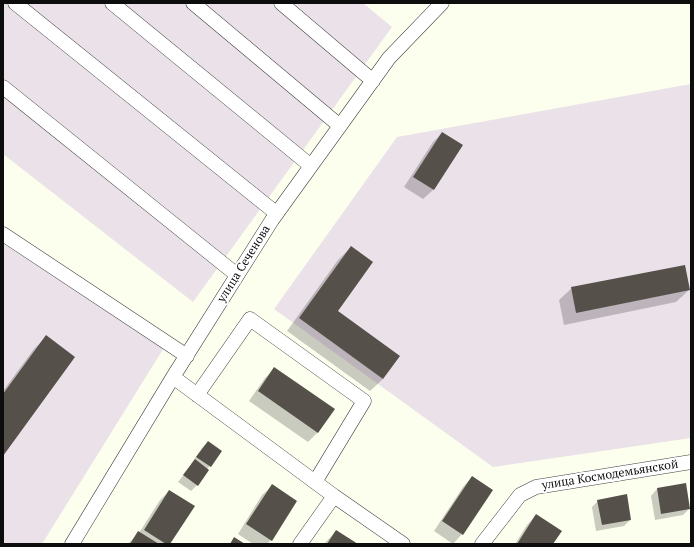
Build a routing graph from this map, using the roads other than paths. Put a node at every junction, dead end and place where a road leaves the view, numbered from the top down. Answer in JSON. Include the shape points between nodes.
{"nodes":[{"id":1,"x":15,"y":3,"type":"edge"},
{"id":2,"x":112,"y":3,"type":"edge"},
{"id":3,"x":193,"y":3,"type":"edge"},
{"id":4,"x":281,"y":3,"type":"edge"},
{"id":5,"x":442,"y":3,"type":"edge"},
{"id":6,"x":373,"y":81,"type":"junction"},
{"id":7,"x":3,"y":87,"type":"edge"},
{"id":8,"x":340,"y":126,"type":"junction"},
{"id":9,"x":311,"y":166,"type":"junction"},
{"id":10,"x":276,"y":213,"type":"junction"},
{"id":11,"x":3,"y":234,"type":"edge"},
{"id":12,"x":237,"y":275,"type":"junction"},
{"id":13,"x":187,"y":356,"type":"junction"},
{"id":14,"x":174,"y":377,"type":"junction"},
{"id":15,"x":197,"y":395,"type":"junction"},
{"id":16,"x":691,"y":462,"type":"edge"},
{"id":17,"x":315,"y":482,"type":"junction"},
{"id":18,"x":334,"y":496,"type":"junction"},
{"id":19,"x":72,"y":544,"type":"edge"},
{"id":20,"x":300,"y":544,"type":"edge"},
{"id":21,"x":402,"y":544,"type":"edge"},
{"id":22,"x":482,"y":544,"type":"edge"}],
"edges":[{"from":1,"to":10,"type":"street"},
{"from":2,"to":9,"type":"street"},
{"from":3,"to":8,"type":"street"},
{"from":4,"to":6,"type":"street"},
{"from":5,"to":6,"type":"street","name":"улица Сеченова","via":[[389,58]]},
{"from":6,"to":8,"type":"street","name":"улица Сеченова"},
{"from":7,"to":12,"type":"street"},
{"from":8,"to":9,"type":"street","name":"улица Сеченова"},
{"from":9,"to":10,"type":"street","name":"улица Сеченова"},
{"from":10,"to":12,"type":"street","name":"улица Сеченова"},
{"from":11,"to":13,"type":"street"},
{"from":12,"to":13,"type":"street","name":"улица Сеченова"},
{"from":13,"to":14,"type":"street","name":"улица Сеченова"},
{"from":14,"to":15,"type":"street"},
{"from":14,"to":19,"type":"street","name":"улица Сеченова"},
{"from":15,"to":17,"type":"street"},
{"from":15,"to":17,"type":"street","via":[[250,319],[364,400]]},
{"from":16,"to":22,"type":"street","name":"улица Космодемьянской","via":[[536,488],[520,495]]},
{"from":17,"to":18,"type":"street"},
{"from":18,"to":20,"type":"street"},
{"from":18,"to":21,"type":"street"}]}
